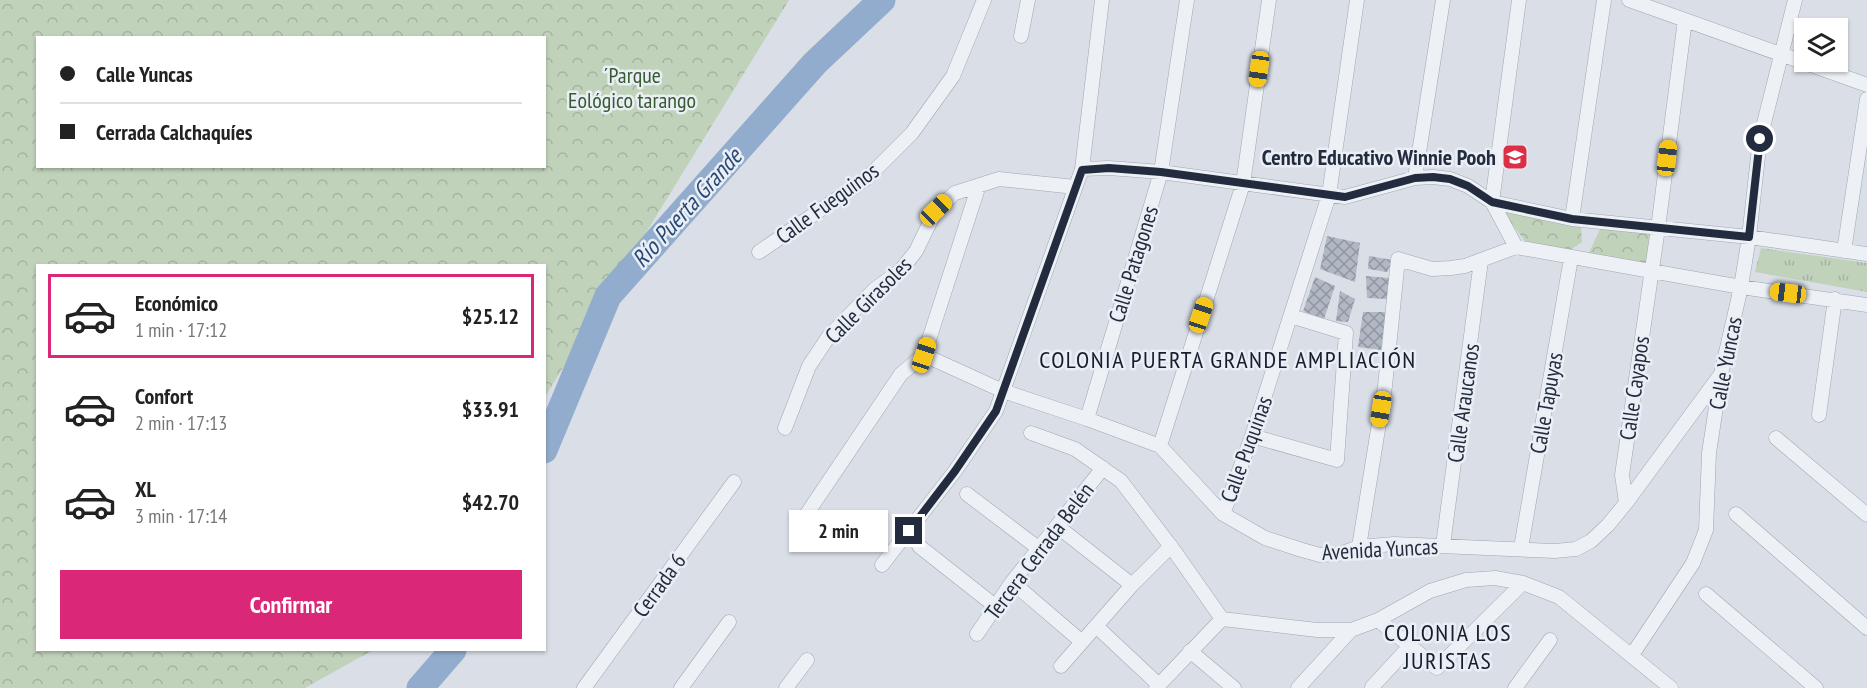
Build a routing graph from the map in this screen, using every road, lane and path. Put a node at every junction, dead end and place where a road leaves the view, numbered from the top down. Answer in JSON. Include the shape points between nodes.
{"nodes":[{"id":1,"x":984,"y":0,"type":"edge"},
{"id":2,"x":1028,"y":0,"type":"edge"},
{"id":3,"x":1102,"y":0,"type":"edge"},
{"id":4,"x":1188,"y":0,"type":"edge"},
{"id":5,"x":1269,"y":0,"type":"edge"},
{"id":6,"x":1357,"y":0,"type":"edge"},
{"id":7,"x":1443,"y":0,"type":"edge"},
{"id":8,"x":1519,"y":0,"type":"edge"},
{"id":9,"x":1604,"y":0,"type":"edge"},
{"id":10,"x":1629,"y":0,"type":"edge"},
{"id":11,"x":1795,"y":0,"type":"edge"},
{"id":12,"x":1685,"y":20,"type":"junction"},
{"id":13,"x":1021,"y":36,"type":"dead end"},
{"id":14,"x":1781,"y":54,"type":"junction"},
{"id":15,"x":1867,"y":86,"type":"edge"},
{"id":16,"x":1867,"y":99,"type":"edge"},
{"id":17,"x":1082,"y":170,"type":"junction"},
{"id":18,"x":1161,"y":172,"type":"junction"},
{"id":19,"x":1415,"y":178,"type":"junction"},
{"id":20,"x":1243,"y":184,"type":"junction"},
{"id":21,"x":979,"y":185,"type":"junction"},
{"id":22,"x":1076,"y":187,"type":"junction"},
{"id":23,"x":1329,"y":195,"type":"junction"},
{"id":24,"x":1492,"y":202,"type":"junction"},
{"id":25,"x":1572,"y":219,"type":"junction"},
{"id":26,"x":1658,"y":228,"type":"junction"},
{"id":27,"x":1749,"y":237,"type":"junction"},
{"id":28,"x":1516,"y":247,"type":"junction"},
{"id":29,"x":1844,"y":251,"type":"junction"},
{"id":30,"x":759,"y":252,"type":"dead end"},
{"id":31,"x":1867,"y":254,"type":"edge"},
{"id":32,"x":1571,"y":258,"type":"junction"},
{"id":33,"x":1481,"y":261,"type":"junction"},
{"id":34,"x":1651,"y":272,"type":"junction"},
{"id":35,"x":1741,"y":287,"type":"junction"},
{"id":36,"x":1835,"y":299,"type":"junction"},
{"id":37,"x":1867,"y":305,"type":"edge"},
{"id":38,"x":1291,"y":316,"type":"junction"},
{"id":39,"x":924,"y":355,"type":"junction"},
{"id":40,"x":1721,"y":374,"type":"junction"},
{"id":41,"x":1003,"y":391,"type":"junction"},
{"id":42,"x":1819,"y":414,"type":"dead end"},
{"id":43,"x":1088,"y":419,"type":"junction"},
{"id":44,"x":785,"y":428,"type":"dead end"},
{"id":45,"x":1031,"y":433,"type":"dead end"},
{"id":46,"x":1252,"y":436,"type":"junction"},
{"id":47,"x":1776,"y":438,"type":"dead end"},
{"id":48,"x":1160,"y":446,"type":"junction"},
{"id":49,"x":1103,"y":468,"type":"junction"},
{"id":50,"x":734,"y":482,"type":"dead end"},
{"id":51,"x":967,"y":494,"type":"dead end"},
{"id":52,"x":1626,"y":503,"type":"junction"},
{"id":53,"x":1223,"y":514,"type":"junction"},
{"id":54,"x":1736,"y":514,"type":"dead end"},
{"id":55,"x":806,"y":515,"type":"dead end"},
{"id":56,"x":1867,"y":515,"type":"edge"},
{"id":57,"x":1057,"y":526,"type":"junction"},
{"id":58,"x":1443,"y":544,"type":"junction"},
{"id":59,"x":919,"y":546,"type":"dead end"},
{"id":60,"x":1171,"y":546,"type":"junction"},
{"id":61,"x":1359,"y":547,"type":"junction"},
{"id":62,"x":1038,"y":548,"type":"junction"},
{"id":63,"x":1521,"y":548,"type":"junction"},
{"id":64,"x":882,"y":565,"type":"dead end"},
{"id":65,"x":1012,"y":582,"type":"junction"},
{"id":66,"x":1523,"y":583,"type":"junction"},
{"id":67,"x":1132,"y":585,"type":"junction"},
{"id":68,"x":1706,"y":594,"type":"dead end"},
{"id":69,"x":995,"y":606,"type":"junction"},
{"id":70,"x":1222,"y":618,"type":"junction"},
{"id":71,"x":1378,"y":620,"type":"junction"},
{"id":72,"x":729,"y":622,"type":"dead end"},
{"id":73,"x":1096,"y":626,"type":"junction"},
{"id":74,"x":1867,"y":628,"type":"edge"},
{"id":75,"x":1352,"y":630,"type":"junction"},
{"id":76,"x":977,"y":634,"type":"dead end"},
{"id":77,"x":1550,"y":640,"type":"dead end"},
{"id":78,"x":1082,"y":642,"type":"junction"},
{"id":79,"x":1410,"y":646,"type":"junction"},
{"id":80,"x":1190,"y":651,"type":"junction"},
{"id":81,"x":1632,"y":655,"type":"junction"},
{"id":82,"x":807,"y":660,"type":"dead end"},
{"id":83,"x":1061,"y":666,"type":"dead end"},
{"id":84,"x":1158,"y":687,"type":"edge"},
{"id":85,"x":584,"y":688,"type":"edge"},
{"id":86,"x":681,"y":688,"type":"edge"},
{"id":87,"x":786,"y":688,"type":"edge"},
{"id":88,"x":1234,"y":688,"type":"edge"},
{"id":89,"x":1298,"y":688,"type":"edge"},
{"id":90,"x":1373,"y":688,"type":"edge"},
{"id":91,"x":1515,"y":688,"type":"edge"},
{"id":92,"x":1671,"y":688,"type":"edge"},
{"id":93,"x":1816,"y":688,"type":"edge"}],
"edges":[{"from":1,"to":30,"type":"street","name":"Calle Fueguinos","via":[[953,76],[912,133],[867,178]]},
{"from":2,"to":13,"type":"street"},
{"from":3,"to":17,"type":"street"},
{"from":4,"to":18,"type":"street","name":"Calle Patagones"},
{"from":5,"to":20,"type":"street"},
{"from":6,"to":23,"type":"street","name":"Calle Puquinas"},
{"from":7,"to":19,"type":"street"},
{"from":8,"to":24,"type":"street"},
{"from":9,"to":25,"type":"street"},
{"from":10,"to":12,"type":"street"},
{"from":11,"to":14,"type":"street","name":"Calle Yuncas"},
{"from":12,"to":14,"type":"street"},
{"from":12,"to":26,"type":"street"},
{"from":14,"to":15,"type":"street"},
{"from":14,"to":27,"type":"street","name":"Calle Yuncas","via":[[1760,139]]},
{"from":16,"to":29,"type":"street"},
{"from":17,"to":18,"type":"street"},
{"from":17,"to":22,"type":"street"},
{"from":18,"to":20,"type":"street"},
{"from":18,"to":43,"type":"street","name":"Calle Patagones"},
{"from":19,"to":23,"type":"street","via":[[1345,197]]},
{"from":19,"to":24,"type":"street","via":[[1450,179]]},
{"from":20,"to":23,"type":"street"},
{"from":20,"to":48,"type":"street"},
{"from":21,"to":22,"type":"street","name":"Calle Girasoles","via":[[999,179]]},
{"from":21,"to":39,"type":"street"},
{"from":21,"to":44,"type":"street","name":"Calle Girasoles","via":[[955,193],[936,210],[902,270],[875,289],[829,336],[809,366]]},
{"from":22,"to":41,"type":"street"},
{"from":23,"to":38,"type":"street","name":"Calle Puquinas"},
{"from":24,"to":25,"type":"street"},
{"from":24,"to":28,"type":"street"},
{"from":25,"to":26,"type":"street"},
{"from":26,"to":27,"type":"street"},
{"from":26,"to":34,"type":"street","name":"Calle Cayapos"},
{"from":27,"to":29,"type":"street"},
{"from":27,"to":35,"type":"street","name":"Calle Yuncas"},
{"from":28,"to":32,"type":"street"},
{"from":28,"to":33,"type":"street"},
{"from":29,"to":31,"type":"street"},
{"from":32,"to":34,"type":"street"},
{"from":32,"to":63,"type":"street","name":"Calle Tapuyas"},
{"from":33,"to":58,"type":"street","name":"Calle Araucanos"},
{"from":33,"to":61,"type":"street","via":[[1432,269],[1398,259],[1384,386]]},
{"from":34,"to":35,"type":"street"},
{"from":34,"to":52,"type":"street","name":"Calle Cayapos","via":[[1622,475]]},
{"from":35,"to":36,"type":"street"},
{"from":35,"to":40,"type":"street","name":"Calle Yuncas"},
{"from":36,"to":37,"type":"street"},
{"from":36,"to":42,"type":"street"},
{"from":38,"to":46,"type":"street","name":"Calle Puquinas"},
{"from":38,"to":46,"type":"street","via":[[1346,333],[1337,460]]},
{"from":39,"to":41,"type":"street","name":"Avenida Yuncas"},
{"from":39,"to":55,"type":"street","via":[[901,374]]},
{"from":40,"to":52,"type":"street","name":"Avenida Yuncas"},
{"from":40,"to":81,"type":"street","name":"Calle Yuncas","via":[[1708,453],[1706,530],[1693,563]]},
{"from":41,"to":43,"type":"street","name":"Avenida Yuncas"},
{"from":41,"to":64,"type":"street","via":[[996,411]]},
{"from":43,"to":48,"type":"street","name":"Avenida Yuncas"},
{"from":45,"to":49,"type":"street","via":[[1075,449]]},
{"from":46,"to":53,"type":"street","name":"Calle Puquinas"},
{"from":47,"to":56,"type":"street"},
{"from":48,"to":53,"type":"street","name":"Avenida Yuncas"},
{"from":49,"to":57,"type":"street","name":"Tercera Cerrada Belén"},
{"from":49,"to":60,"type":"street","via":[[1121,481]]},
{"from":50,"to":85,"type":"street","name":"Cerrada 6"},
{"from":51,"to":62,"type":"street"},
{"from":52,"to":63,"type":"street","name":"Avenida Yuncas","via":[[1591,541],[1576,549]]},
{"from":53,"to":61,"type":"street","name":"Avenida Yuncas","via":[[1265,538],[1320,555]]},
{"from":54,"to":74,"type":"street"},
{"from":57,"to":62,"type":"street","name":"Tercera Cerrada Belén"},
{"from":57,"to":67,"type":"street"},
{"from":58,"to":61,"type":"street","name":"Avenida Yuncas"},
{"from":58,"to":63,"type":"street","name":"Avenida Yuncas"},
{"from":59,"to":69,"type":"street"},
{"from":60,"to":67,"type":"street"},
{"from":60,"to":70,"type":"street"},
{"from":62,"to":65,"type":"street","name":"Tercera Cerrada Belén"},
{"from":65,"to":69,"type":"street","name":"Tercera Cerrada Belén"},
{"from":65,"to":78,"type":"street"},
{"from":66,"to":71,"type":"street","via":[[1495,578],[1466,580],[1430,591]]},
{"from":66,"to":79,"type":"street","via":[[1437,669]]},
{"from":66,"to":81,"type":"street","via":[[1559,597]]},
{"from":67,"to":73,"type":"street"},
{"from":68,"to":93,"type":"street"},
{"from":69,"to":76,"type":"street","name":"Tercera Cerrada Belén"},
{"from":70,"to":75,"type":"street","via":[[1317,630]]},
{"from":70,"to":80,"type":"street"},
{"from":71,"to":75,"type":"street"},
{"from":71,"to":79,"type":"street"},
{"from":72,"to":86,"type":"street"},
{"from":73,"to":78,"type":"street"},
{"from":73,"to":84,"type":"street"},
{"from":75,"to":89,"type":"street"},
{"from":77,"to":91,"type":"street"},
{"from":78,"to":83,"type":"street"},
{"from":79,"to":90,"type":"street"},
{"from":80,"to":84,"type":"street"},
{"from":80,"to":88,"type":"street"},
{"from":81,"to":92,"type":"street"},
{"from":82,"to":87,"type":"street"}]}
